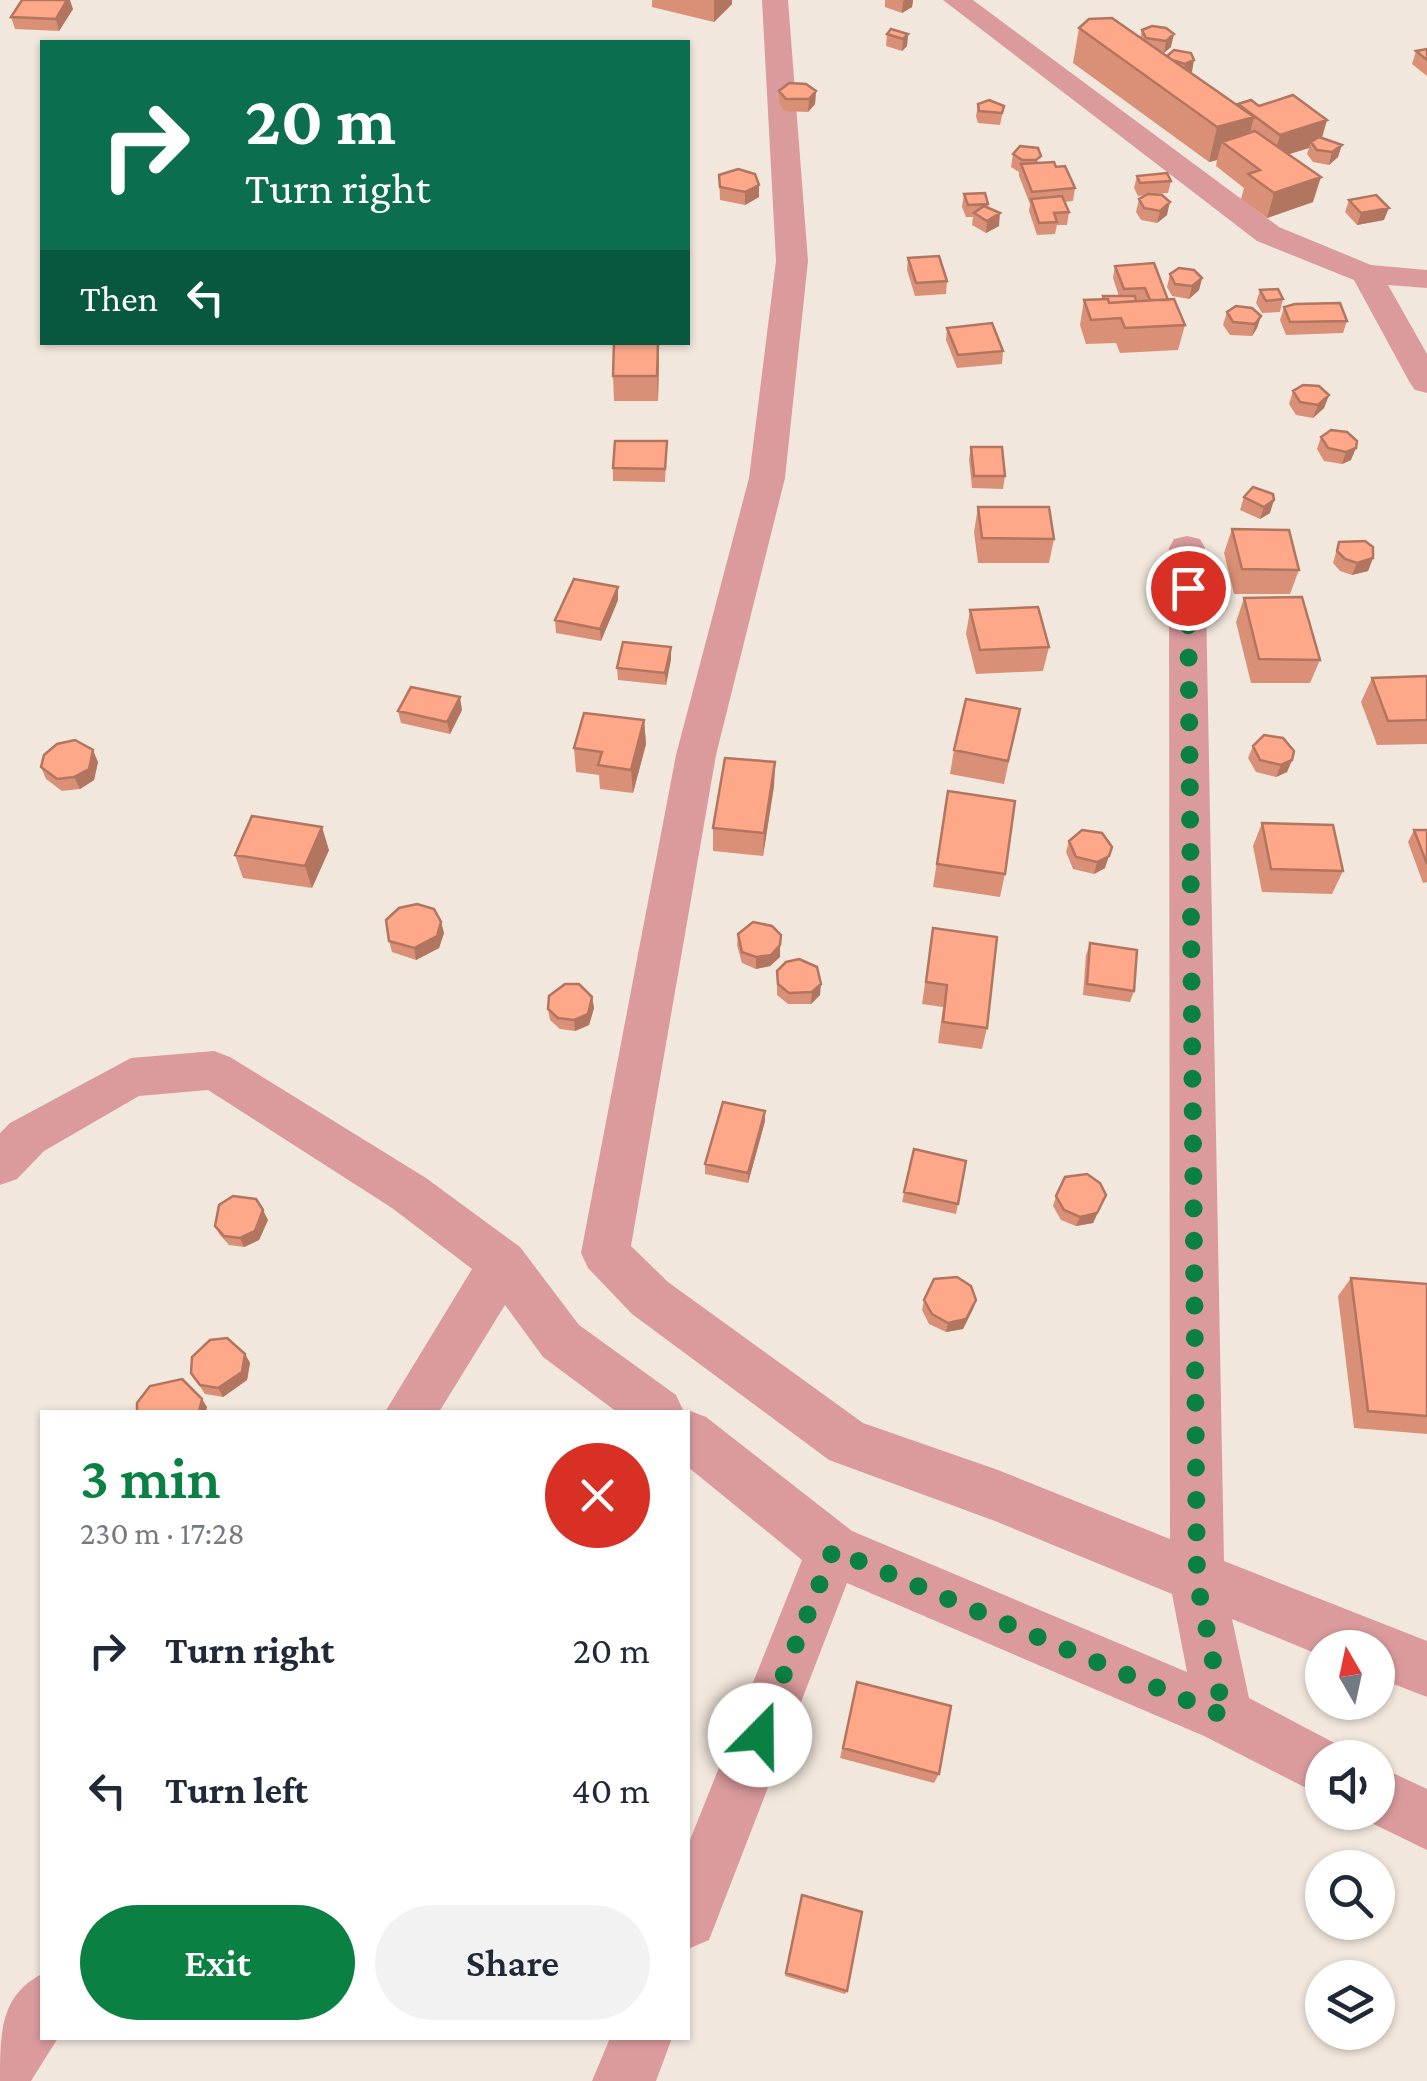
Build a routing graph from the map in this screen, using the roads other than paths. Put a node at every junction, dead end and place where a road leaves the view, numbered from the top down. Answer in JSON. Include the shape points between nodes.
{"nodes":[{"id":1,"x":775,"y":0,"type":"edge"},
{"id":2,"x":956,"y":0,"type":"edge"},
{"id":3,"x":1366,"y":274,"type":"junction"},
{"id":4,"x":1427,"y":279,"type":"edge"},
{"id":5,"x":1427,"y":383,"type":"edge"},
{"id":6,"x":1187,"y":548,"type":"dead end"},
{"id":7,"x":0,"y":1164,"type":"edge"},
{"id":8,"x":504,"y":1264,"type":"junction"},
{"id":9,"x":412,"y":1410,"type":"edge"},
{"id":10,"x":655,"y":1410,"type":"edge"},
{"id":11,"x":690,"y":1436,"type":"edge"},
{"id":12,"x":833,"y":1550,"type":"junction"},
{"id":13,"x":1197,"y":1581,"type":"junction"},
{"id":14,"x":1324,"y":1630,"type":"edge"},
{"id":15,"x":1395,"y":1657,"type":"edge"},
{"id":16,"x":1427,"y":1669,"type":"edge"},
{"id":17,"x":1224,"y":1716,"type":"junction"},
{"id":18,"x":1305,"y":1758,"type":"edge"},
{"id":19,"x":1395,"y":1805,"type":"edge"},
{"id":20,"x":1427,"y":1821,"type":"edge"},
{"id":21,"x":690,"y":1915,"type":"edge"},
{"id":22,"x":40,"y":2008,"type":"edge"},
{"id":23,"x":640,"y":2040,"type":"edge"},
{"id":24,"x":0,"y":2073,"type":"edge"},
{"id":25,"x":624,"y":2081,"type":"edge"}],
"edges":[{"from":1,"to":13,"type":"street","via":[[792,261],[767,478],[696,754],[604,1252],[650,1298],[847,1442],[998,1496]]},
{"from":2,"to":3,"type":"street","via":[[1268,234]]},
{"from":3,"to":4,"type":"street"},
{"from":3,"to":5,"type":"street"},
{"from":6,"to":13,"type":"street"},
{"from":7,"to":8,"type":"street","via":[[27,1137],[130,1077],[214,1070],[409,1193]]},
{"from":8,"to":9,"type":"street"},
{"from":8,"to":10,"type":"street","via":[[561,1341]]},
{"from":11,"to":12,"type":"street"},
{"from":12,"to":17,"type":"street"},
{"from":12,"to":21,"type":"street"},
{"from":13,"to":14,"type":"street"},
{"from":13,"to":17,"type":"street"},
{"from":15,"to":16,"type":"street"},
{"from":17,"to":18,"type":"street"},
{"from":19,"to":20,"type":"street"},
{"from":22,"to":24,"type":"street"},
{"from":23,"to":25,"type":"street"}]}
